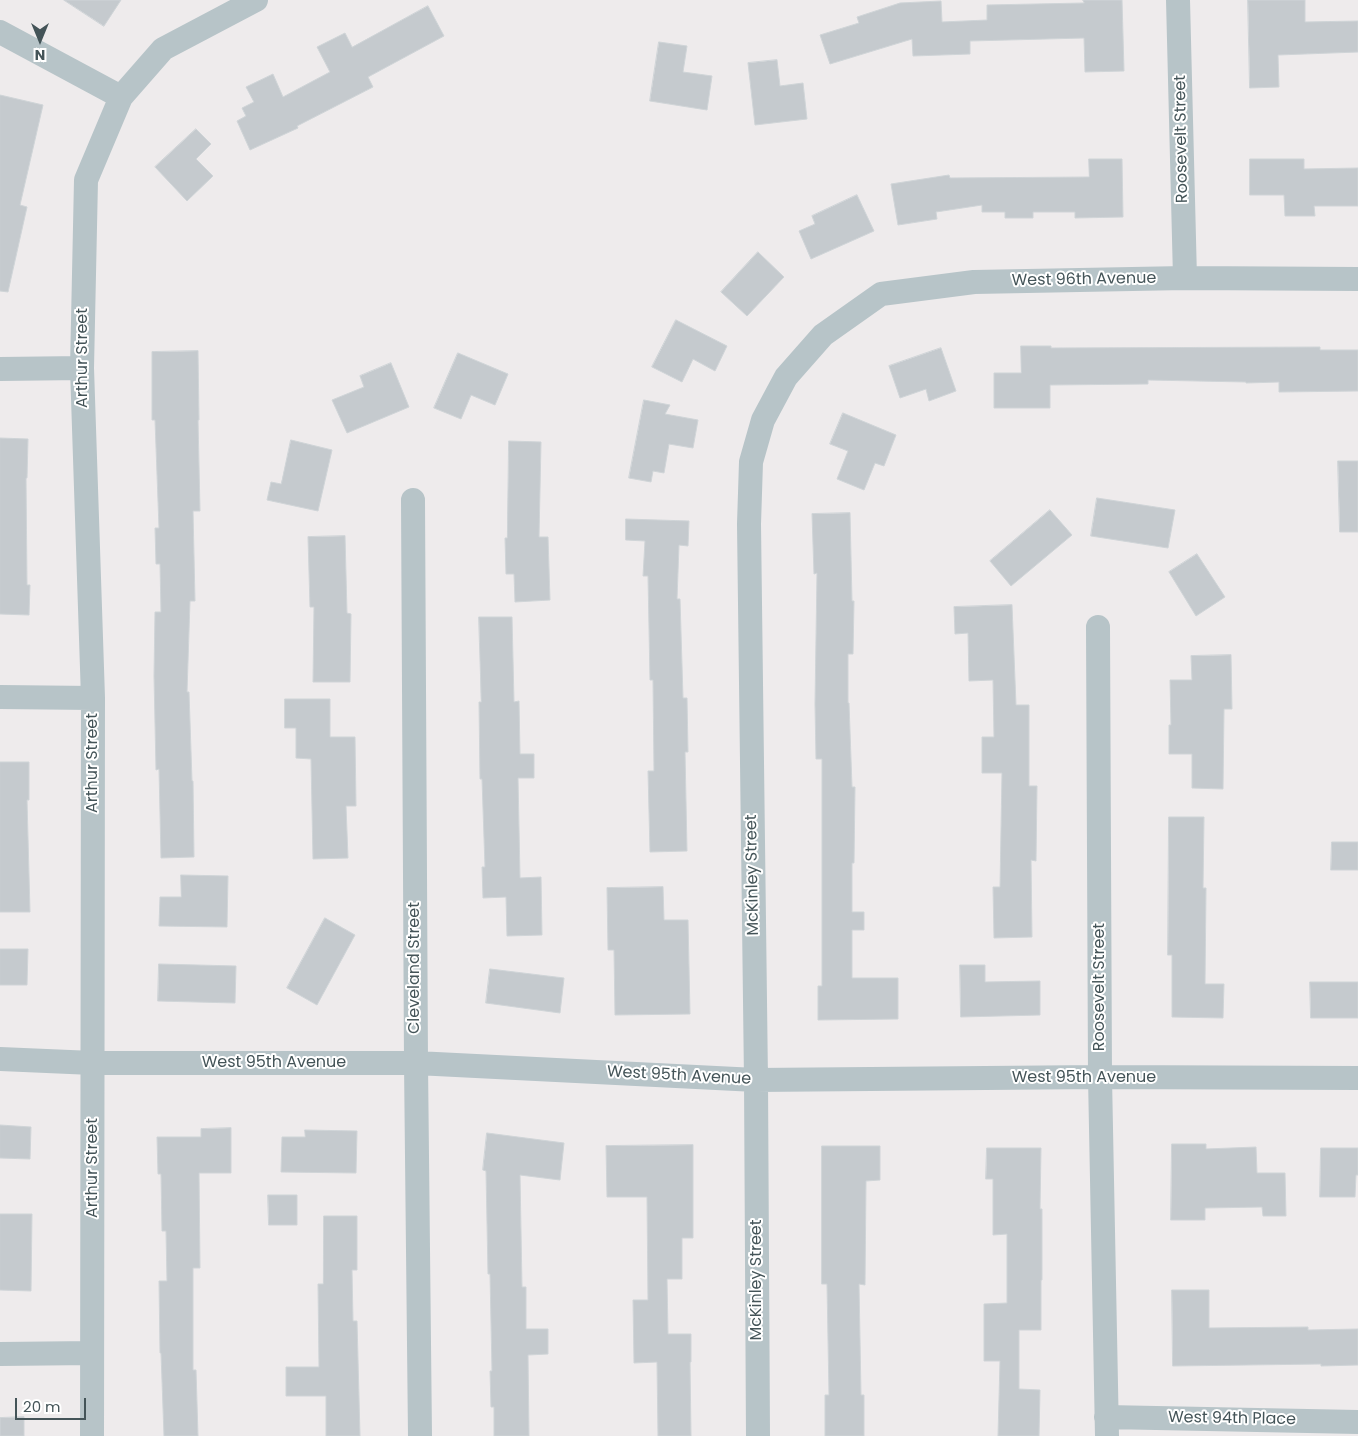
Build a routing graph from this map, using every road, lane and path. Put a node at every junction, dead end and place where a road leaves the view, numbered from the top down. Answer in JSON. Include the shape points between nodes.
{"nodes":[{"id":1,"x":256,"y":0,"type":"edge"},
{"id":2,"x":1178,"y":0,"type":"edge"},
{"id":3,"x":0,"y":32,"type":"edge"},
{"id":4,"x":121,"y":97,"type":"junction"},
{"id":5,"x":1185,"y":278,"type":"junction"},
{"id":6,"x":1358,"y":279,"type":"edge"},
{"id":7,"x":823,"y":335,"type":"joint"},
{"id":8,"x":82,"y":368,"type":"junction"},
{"id":9,"x":0,"y":369,"type":"edge"},
{"id":10,"x":413,"y":500,"type":"dead end"},
{"id":11,"x":1098,"y":627,"type":"dead end"},
{"id":12,"x":0,"y":697,"type":"edge"},
{"id":13,"x":93,"y":698,"type":"junction"},
{"id":14,"x":0,"y":1058,"type":"edge"},
{"id":15,"x":93,"y":1063,"type":"junction"},
{"id":16,"x":416,"y":1063,"type":"junction"},
{"id":17,"x":1100,"y":1077,"type":"junction"},
{"id":18,"x":1358,"y":1078,"type":"edge"},
{"id":19,"x":756,"y":1080,"type":"junction"},
{"id":20,"x":0,"y":1354,"type":"edge"},
{"id":21,"x":92,"y":1354,"type":"junction"},
{"id":22,"x":1358,"y":1422,"type":"edge"},
{"id":23,"x":1106,"y":1427,"type":"edge"},
{"id":24,"x":92,"y":1436,"type":"edge"},
{"id":25,"x":420,"y":1436,"type":"edge"},
{"id":26,"x":758,"y":1436,"type":"edge"}],
"edges":[{"from":1,"to":4,"type":"street","name":"Arthur Street","via":[[163,49]]},
{"from":2,"to":5,"type":"street","name":"Roosevelt Street"},
{"from":3,"to":4,"type":"street"},
{"from":4,"to":8,"type":"street","name":"Arthur Street","via":[[86,180]]},
{"from":5,"to":6,"type":"street","name":"West 96th Avenue"},
{"from":5,"to":7,"type":"street","name":"West 96th Avenue","via":[[974,282],[881,294]]},
{"from":7,"to":19,"type":"street","name":"McKinley Street","via":[[786,377],[764,420],[751,462],[749,524]]},
{"from":8,"to":9,"type":"street"},
{"from":8,"to":13,"type":"street","name":"Arthur Street"},
{"from":10,"to":16,"type":"street","name":"Cleveland Street"},
{"from":11,"to":17,"type":"street","name":"Roosevelt Street"},
{"from":12,"to":13,"type":"street"},
{"from":13,"to":15,"type":"street","name":"Arthur Street"},
{"from":14,"to":15,"type":"street","name":"West 95th Avenue"},
{"from":15,"to":16,"type":"street","name":"West 95th Avenue"},
{"from":15,"to":21,"type":"street","name":"Arthur Street"},
{"from":16,"to":19,"type":"street","name":"West 95th Avenue"},
{"from":16,"to":25,"type":"street","name":"Cleveland Street"},
{"from":17,"to":18,"type":"street","name":"West 95th Avenue"},
{"from":17,"to":19,"type":"street","name":"West 95th Avenue"},
{"from":17,"to":23,"type":"street","name":"Roosevelt Street"},
{"from":19,"to":26,"type":"street","name":"McKinley Street"},
{"from":20,"to":21,"type":"street"},
{"from":21,"to":24,"type":"street","name":"Arthur Street"},
{"from":22,"to":23,"type":"street","name":"West 94th Place"}]}
